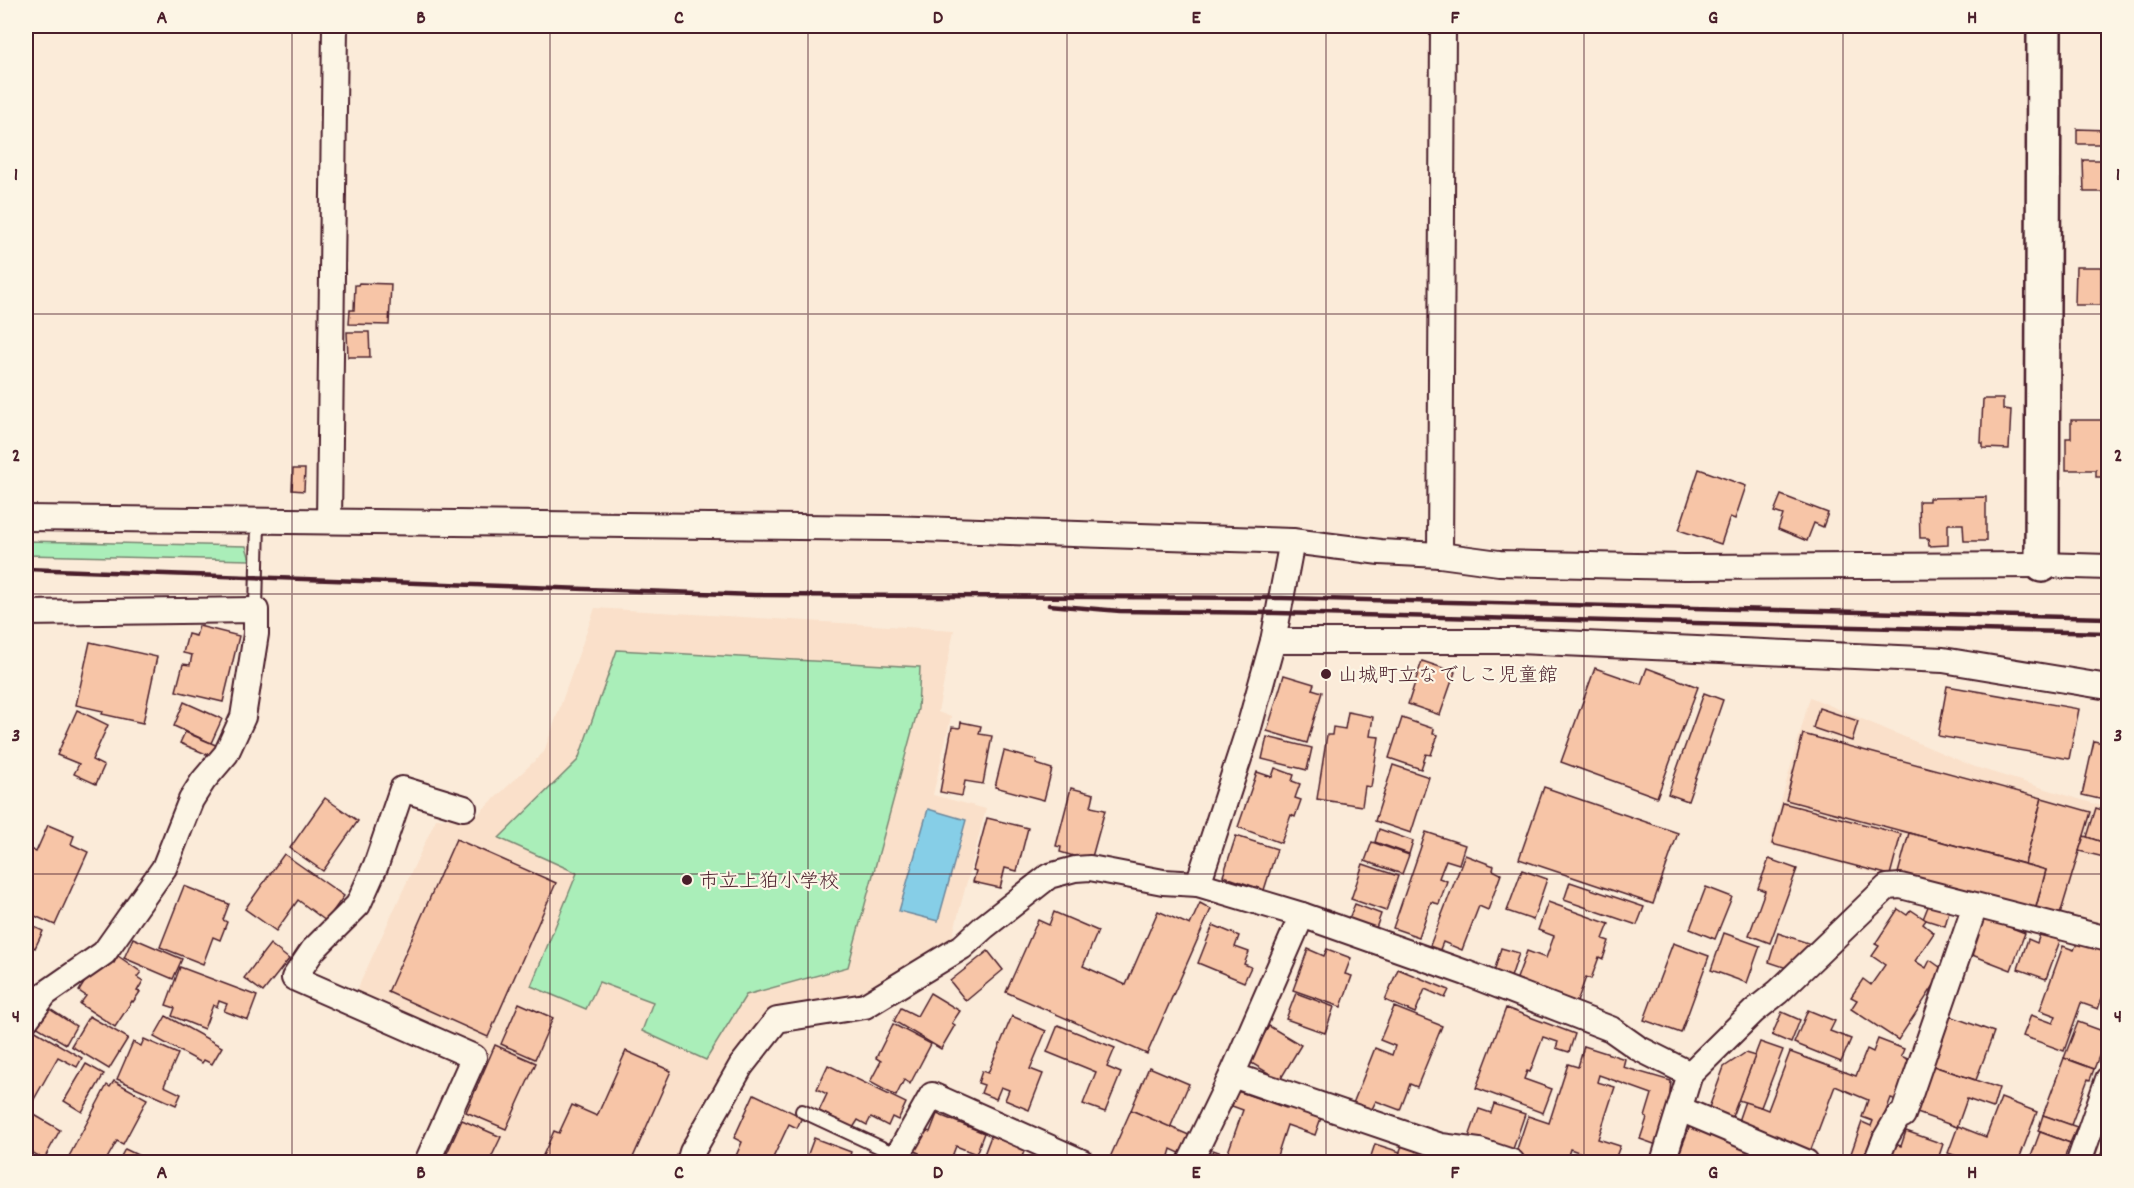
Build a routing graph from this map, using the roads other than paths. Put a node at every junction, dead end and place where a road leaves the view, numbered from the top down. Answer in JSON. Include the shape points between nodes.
{"nodes":[{"id":1,"x":335,"y":26,"type":"edge"},
{"id":2,"x":1443,"y":26,"type":"edge"},
{"id":3,"x":2044,"y":26,"type":"edge"},
{"id":4,"x":26,"y":518,"type":"edge"},
{"id":5,"x":258,"y":520,"type":"junction"},
{"id":6,"x":329,"y":521,"type":"junction"},
{"id":7,"x":1292,"y":541,"type":"junction"},
{"id":8,"x":1440,"y":555,"type":"junction"},
{"id":9,"x":2042,"y":565,"type":"junction"},
{"id":10,"x":2109,"y":567,"type":"edge"},
{"id":11,"x":256,"y":610,"type":"junction"},
{"id":12,"x":26,"y":613,"type":"edge"},
{"id":13,"x":1273,"y":641,"type":"junction"},
{"id":14,"x":2109,"y":687,"type":"edge"},
{"id":15,"x":464,"y":808,"type":"dead end"},
{"id":16,"x":1198,"y":884,"type":"junction"},
{"id":17,"x":1976,"y":906,"type":"junction"},
{"id":18,"x":1302,"y":915,"type":"junction"},
{"id":19,"x":2109,"y":939,"type":"edge"},
{"id":20,"x":26,"y":1020,"type":"edge"},
{"id":21,"x":1690,"y":1074,"type":"junction"},
{"id":22,"x":1232,"y":1075,"type":"junction"},
{"id":23,"x":2109,"y":1079,"type":"edge"},
{"id":24,"x":1680,"y":1109,"type":"junction"},
{"id":25,"x":802,"y":1111,"type":"dead end"},
{"id":26,"x":2099,"y":1138,"type":"edge"},
{"id":27,"x":895,"y":1159,"type":"edge"},
{"id":28,"x":1794,"y":1160,"type":"edge"},
{"id":29,"x":427,"y":1162,"type":"edge"},
{"id":30,"x":689,"y":1162,"type":"edge"},
{"id":31,"x":1082,"y":1162,"type":"edge"},
{"id":32,"x":1190,"y":1162,"type":"edge"},
{"id":33,"x":1512,"y":1162,"type":"edge"},
{"id":34,"x":1663,"y":1162,"type":"edge"},
{"id":35,"x":1876,"y":1162,"type":"edge"},
{"id":36,"x":2079,"y":1162,"type":"edge"}],
"edges":[{"from":1,"to":6,"type":"street"},
{"from":2,"to":8,"type":"street"},
{"from":3,"to":9,"type":"street"},
{"from":4,"to":5,"type":"street"},
{"from":5,"to":6,"type":"street"},
{"from":5,"to":11,"type":"lane"},
{"from":6,"to":7,"type":"street","via":[[889,528]]},
{"from":7,"to":8,"type":"street"},
{"from":7,"to":13,"type":"street"},
{"from":8,"to":9,"type":"street","via":[[1500,563],[1684,567]]},
{"from":9,"to":10,"type":"street"},
{"from":11,"to":12,"type":"street"},
{"from":11,"to":20,"type":"street","via":[[243,717],[226,754],[191,800],[164,868],[104,953],[45,994]]},
{"from":13,"to":14,"type":"street","via":[[1516,641],[1943,660]]},
{"from":13,"to":16,"type":"street"},
{"from":15,"to":29,"type":"street","via":[[402,789],[358,905],[313,950],[294,978],[474,1057]]},
{"from":16,"to":18,"type":"street"},
{"from":16,"to":30,"type":"street","via":[[1163,882],[1090,868],[1061,872],[1049,876],[963,947],[865,1006],[777,1020],[741,1066]]},
{"from":17,"to":19,"type":"street"},
{"from":17,"to":21,"type":"street","via":[[1901,886],[1887,887]]},
{"from":17,"to":35,"type":"street","via":[[1903,1115],[1885,1139]]},
{"from":18,"to":21,"type":"street","via":[[1611,1029]]},
{"from":18,"to":22,"type":"street"},
{"from":21,"to":24,"type":"street"},
{"from":22,"to":32,"type":"street"},
{"from":22,"to":33,"type":"street","via":[[1441,1146],[1479,1151]]},
{"from":23,"to":26,"type":"street"},
{"from":24,"to":28,"type":"street","via":[[1786,1152]]},
{"from":24,"to":34,"type":"street"},
{"from":25,"to":27,"type":"lane"},
{"from":26,"to":36,"type":"street"},
{"from":27,"to":31,"type":"street","via":[[932,1095]]}]}
